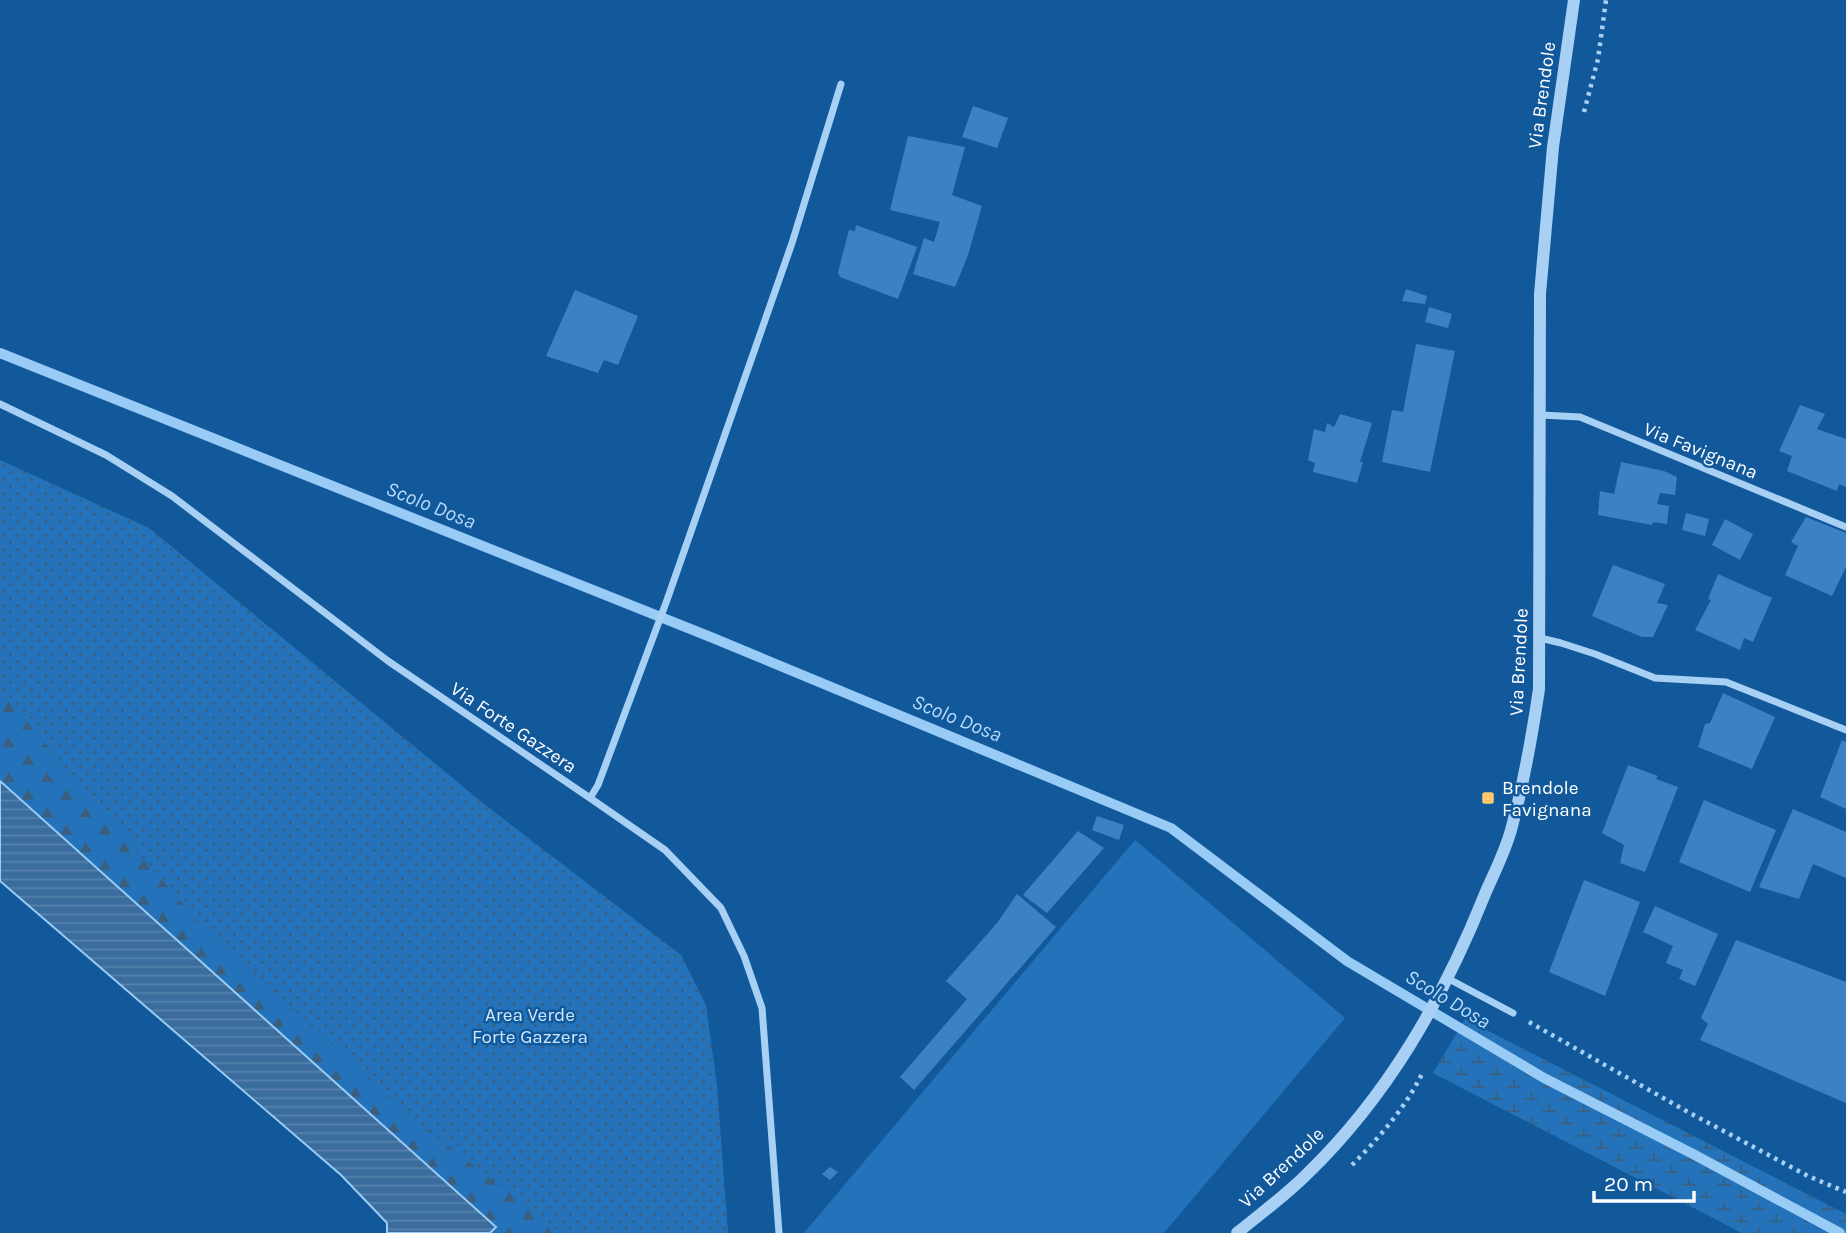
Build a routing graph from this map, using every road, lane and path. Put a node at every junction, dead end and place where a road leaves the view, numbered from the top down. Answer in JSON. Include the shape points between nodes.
{"nodes":[{"id":1,"x":1574,"y":0,"type":"edge"},
{"id":2,"x":1606,"y":0,"type":"edge"},
{"id":3,"x":841,"y":84,"type":"dead end"},
{"id":4,"x":1582,"y":120,"type":"dead end"},
{"id":5,"x":0,"y":404,"type":"edge"},
{"id":6,"x":1541,"y":415,"type":"junction"},
{"id":7,"x":1846,"y":527,"type":"edge"},
{"id":8,"x":1540,"y":638,"type":"junction"},
{"id":9,"x":1846,"y":730,"type":"edge"},
{"id":10,"x":590,"y":798,"type":"junction"},
{"id":11,"x":1447,"y":978,"type":"junction"},
{"id":12,"x":1513,"y":1013,"type":"joint"},
{"id":13,"x":1846,"y":1192,"type":"edge"},
{"id":14,"x":779,"y":1233,"type":"edge"},
{"id":15,"x":1237,"y":1233,"type":"edge"}],
"edges":[{"from":1,"to":6,"type":"street","name":"Via Brendole","via":[[1544,241]]},
{"from":2,"to":4,"type":"path","via":[[1598,59]]},
{"from":3,"to":10,"type":"street","via":[[792,243],[667,600]]},
{"from":5,"to":10,"type":"street","name":"Via Forte Gazzera","via":[[106,455],[172,496],[388,661]]},
{"from":6,"to":7,"type":"street","name":"Via Favignana","via":[[1580,418]]},
{"from":6,"to":8,"type":"street","name":"Via Brendole"},
{"from":8,"to":9,"type":"street","via":[[1655,678],[1726,682]]},
{"from":8,"to":11,"type":"street","name":"Via Brendole","via":[[1539,689],[1530,750],[1510,833]]},
{"from":10,"to":14,"type":"street","name":"Via Forte Gazzera","via":[[665,850],[721,908],[744,956],[762,1008]]},
{"from":11,"to":12,"type":"street"},
{"from":11,"to":15,"type":"street","name":"Via Brendole","via":[[1392,1076],[1351,1127],[1306,1176]]},
{"from":12,"to":13,"type":"path","via":[[1688,1112]]}]}
